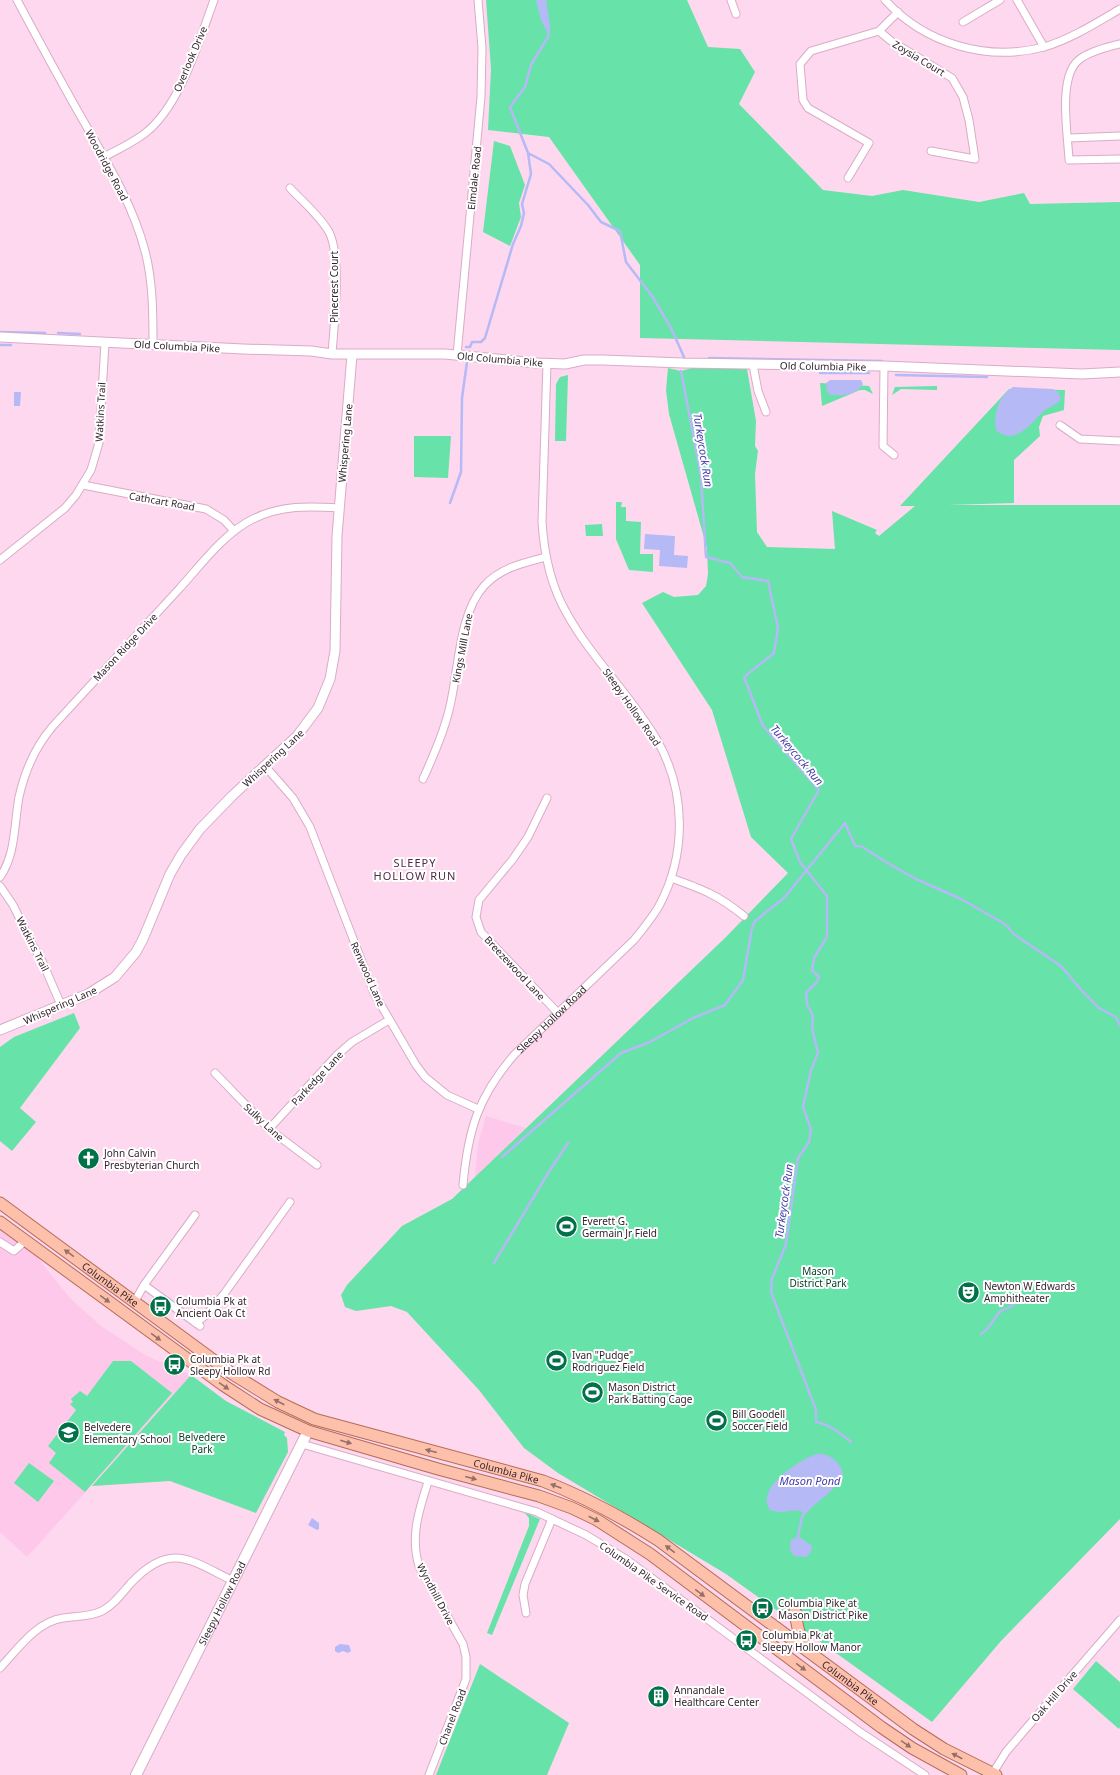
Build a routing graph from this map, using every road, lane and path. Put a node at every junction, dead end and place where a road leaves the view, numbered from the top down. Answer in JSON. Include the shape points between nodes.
{"nodes":[{"id":1,"x":17,"y":0,"type":"edge"},
{"id":2,"x":214,"y":0,"type":"edge"},
{"id":3,"x":478,"y":0,"type":"edge"},
{"id":4,"x":731,"y":0,"type":"edge"},
{"id":5,"x":885,"y":0,"type":"edge"},
{"id":6,"x":1000,"y":0,"type":"edge"},
{"id":7,"x":1018,"y":0,"type":"edge"},
{"id":8,"x":1120,"y":9,"type":"edge"},
{"id":9,"x":898,"y":12,"type":"junction"},
{"id":10,"x":736,"y":14,"type":"dead end"},
{"id":11,"x":963,"y":22,"type":"dead end"},
{"id":12,"x":879,"y":31,"type":"junction"},
{"id":13,"x":1120,"y":44,"type":"edge"},
{"id":14,"x":1044,"y":47,"type":"junction"},
{"id":15,"x":1120,"y":136,"type":"edge"},
{"id":16,"x":1068,"y":138,"type":"junction"},
{"id":17,"x":931,"y":151,"type":"dead end"},
{"id":18,"x":104,"y":156,"type":"junction"},
{"id":19,"x":1120,"y":159,"type":"edge"},
{"id":20,"x":848,"y":178,"type":"dead end"},
{"id":21,"x":290,"y":188,"type":"dead end"},
{"id":22,"x":0,"y":337,"type":"edge"},
{"id":23,"x":105,"y":342,"type":"junction"},
{"id":24,"x":153,"y":345,"type":"junction"},
{"id":25,"x":332,"y":354,"type":"junction"},
{"id":26,"x":352,"y":355,"type":"junction"},
{"id":27,"x":457,"y":355,"type":"junction"},
{"id":28,"x":546,"y":363,"type":"junction"},
{"id":29,"x":753,"y":365,"type":"junction"},
{"id":30,"x":884,"y":366,"type":"junction"},
{"id":31,"x":1120,"y":372,"type":"edge"},
{"id":32,"x":766,"y":412,"type":"dead end"},
{"id":33,"x":1060,"y":425,"type":"dead end"},
{"id":34,"x":1120,"y":441,"type":"edge"},
{"id":35,"x":894,"y":455,"type":"dead end"},
{"id":36,"x":83,"y":485,"type":"junction"},
{"id":37,"x":339,"y":508,"type":"junction"},
{"id":38,"x":234,"y":531,"type":"junction"},
{"id":39,"x":546,"y":557,"type":"junction"},
{"id":40,"x":0,"y":560,"type":"edge"},
{"id":41,"x":265,"y":766,"type":"junction"},
{"id":42,"x":423,"y":779,"type":"dead end"},
{"id":43,"x":547,"y":798,"type":"dead end"},
{"id":44,"x":0,"y":877,"type":"edge"},
{"id":45,"x":671,"y":878,"type":"junction"},
{"id":46,"x":0,"y":886,"type":"edge"},
{"id":47,"x":744,"y":916,"type":"dead end"},
{"id":48,"x":62,"y":1005,"type":"junction"},
{"id":49,"x":558,"y":1013,"type":"junction"},
{"id":50,"x":389,"y":1020,"type":"junction"},
{"id":51,"x":0,"y":1030,"type":"edge"},
{"id":52,"x":215,"y":1073,"type":"dead end"},
{"id":53,"x":478,"y":1109,"type":"junction"},
{"id":54,"x":269,"y":1129,"type":"junction"},
{"id":55,"x":317,"y":1165,"type":"dead end"},
{"id":56,"x":463,"y":1185,"type":"dead end"},
{"id":57,"x":290,"y":1202,"type":"dead end"},
{"id":58,"x":0,"y":1203,"type":"edge"},
{"id":59,"x":195,"y":1215,"type":"dead end"},
{"id":60,"x":0,"y":1222,"type":"edge"},
{"id":61,"x":25,"y":1241,"type":"junction"},
{"id":62,"x":0,"y":1242,"type":"edge"},
{"id":63,"x":144,"y":1285,"type":"junction"},
{"id":64,"x":135,"y":1301,"type":"junction"},
{"id":65,"x":314,"y":1419,"type":"junction"},
{"id":66,"x":308,"y":1431,"type":"junction"},
{"id":67,"x":302,"y":1444,"type":"junction"},
{"id":68,"x":428,"y":1482,"type":"junction"},
{"id":69,"x":552,"y":1519,"type":"junction"},
{"id":70,"x":233,"y":1580,"type":"junction"},
{"id":71,"x":795,"y":1611,"type":"dead end"},
{"id":72,"x":526,"y":1613,"type":"dead end"},
{"id":73,"x":1120,"y":1620,"type":"edge"},
{"id":74,"x":466,"y":1657,"type":"joint"},
{"id":75,"x":816,"y":1658,"type":"junction"},
{"id":76,"x":0,"y":1668,"type":"edge"},
{"id":77,"x":993,"y":1774,"type":"edge"},
{"id":78,"x":136,"y":1775,"type":"edge"},
{"id":79,"x":429,"y":1775,"type":"edge"},
{"id":80,"x":925,"y":1775,"type":"edge"},
{"id":81,"x":961,"y":1775,"type":"edge"}],
"edges":[{"from":1,"to":18,"type":"street","name":"Woodridge Road"},
{"from":2,"to":18,"type":"street","name":"Overlook Drive","via":[[185,75],[163,114],[144,134]]},
{"from":3,"to":27,"type":"street","name":"Elmdale Road","via":[[482,86]]},
{"from":4,"to":10,"type":"street"},
{"from":5,"to":9,"type":"street"},
{"from":6,"to":11,"type":"street"},
{"from":7,"to":14,"type":"street"},
{"from":8,"to":14,"type":"street"},
{"from":9,"to":12,"type":"street"},
{"from":9,"to":14,"type":"street","via":[[936,38],[973,50],[1007,52]]},
{"from":12,"to":17,"type":"street","name":"Zoysia Court","via":[[952,78],[963,97],[975,159]]},
{"from":12,"to":20,"type":"street","via":[[811,51],[800,64],[803,100],[808,108],[869,144]]},
{"from":13,"to":16,"type":"street","via":[[1103,48],[1079,59],[1071,70],[1066,84]]},
{"from":15,"to":16,"type":"street"},
{"from":16,"to":19,"type":"street","via":[[1069,160]]},
{"from":18,"to":24,"type":"street","name":"Woodridge Road","via":[[131,210],[146,253],[152,304]]},
{"from":21,"to":25,"type":"street","name":"Pinecrest Court","via":[[324,223],[333,243],[336,265]]},
{"from":22,"to":23,"type":"street","name":"Old Columbia Pike"},
{"from":23,"to":24,"type":"street","name":"Old Columbia Pike"},
{"from":23,"to":36,"type":"street","name":"Watkins Trail","via":[[100,442]]},
{"from":24,"to":25,"type":"street","name":"Old Columbia Pike"},
{"from":25,"to":26,"type":"street","name":"Old Columbia Pike"},
{"from":26,"to":27,"type":"street","name":"Old Columbia Pike"},
{"from":26,"to":37,"type":"street","name":"Whispering Lane"},
{"from":27,"to":28,"type":"street","name":"Old Columbia Pike"},
{"from":28,"to":29,"type":"street","name":"Old Columbia Pike","via":[[603,360]]},
{"from":28,"to":39,"type":"street","name":"Sleepy Hollow Road","via":[[542,522]]},
{"from":29,"to":30,"type":"street","name":"Old Columbia Pike"},
{"from":29,"to":32,"type":"street","via":[[758,391]]},
{"from":30,"to":31,"type":"street","name":"Old Columbia Pike","via":[[1082,374]]},
{"from":30,"to":35,"type":"street","via":[[883,446]]},
{"from":33,"to":34,"type":"street","via":[[1080,439]]},
{"from":36,"to":38,"type":"street","name":"Cathcart Road","via":[[206,509],[224,520]]},
{"from":36,"to":40,"type":"street","name":"Watkins Trail","via":[[65,508]]},
{"from":37,"to":38,"type":"street","name":"Mason Ridge Drive","via":[[310,506],[278,510],[252,519]]},
{"from":37,"to":41,"type":"street","name":"Whispering Lane","via":[[335,651],[330,679],[310,722]]},
{"from":38,"to":44,"type":"street","name":"Mason Ridge Drive","via":[[46,734],[24,778],[10,856]]},
{"from":39,"to":42,"type":"street","name":"Kings Mill Lane","via":[[518,564],[492,578],[476,597],[465,621],[447,719]]},
{"from":39,"to":45,"type":"street","name":"Sleepy Hollow Road","via":[[556,592],[579,634],[646,723],[665,755],[676,790],[680,824],[678,849]]},
{"from":41,"to":48,"type":"street","name":"Whispering Lane","via":[[216,811],[185,849],[170,874],[143,939],[126,965],[102,986]]},
{"from":41,"to":50,"type":"street","name":"Renwood Lane","via":[[293,798],[310,827],[365,973]]},
{"from":43,"to":49,"type":"street","name":"Breezewood Lane","via":[[528,837],[479,900],[476,917],[481,932]]},
{"from":45,"to":47,"type":"street","via":[[724,900]]},
{"from":45,"to":49,"type":"street","name":"Sleepy Hollow Road","via":[[650,921],[634,940]]},
{"from":46,"to":48,"type":"street","name":"Watkins Trail","via":[[13,905]]},
{"from":48,"to":51,"type":"street","name":"Whispering Lane"},
{"from":49,"to":53,"type":"street","name":"Sleepy Hollow Road","via":[[514,1054],[500,1071]]},
{"from":50,"to":53,"type":"street","name":"Renwood Lane","via":[[425,1077],[446,1095]]},
{"from":50,"to":54,"type":"street","name":"Parkedge Lane","via":[[352,1042],[336,1056]]},
{"from":52,"to":54,"type":"street","name":"Sulky Lane"},
{"from":53,"to":56,"type":"street","via":[[467,1146]]},
{"from":54,"to":55,"type":"street","name":"Sulky Lane"},
{"from":57,"to":63,"type":"street","via":[[224,1294],[198,1325]]},
{"from":64,"to":58,"type":"main road","name":"Columbia Pike","one_way":true},
{"from":59,"to":63,"type":"street"},
{"from":60,"to":61,"type":"main road","name":"Columbia Pike"},
{"from":61,"to":62,"type":"street","via":[[14,1251]]},
{"from":61,"to":66,"type":"main road","name":"Columbia Pike","one_way":true,"via":[[228,1389],[260,1409]]},
{"from":63,"to":64,"type":"street"},
{"from":65,"to":64,"type":"main road","name":"Columbia Pike","one_way":true,"via":[[253,1387]]},
{"from":65,"to":66,"type":"main road"},
{"from":75,"to":65,"type":"main road","name":"Columbia Pike","one_way":true,"via":[[658,1540],[578,1494],[543,1481]]},
{"from":66,"to":67,"type":"main road","name":"Sleepy Hollow Road"},
{"from":66,"to":81,"type":"main road","name":"Columbia Pike","one_way":true,"via":[[539,1496],[597,1520],[650,1554],[881,1727],[912,1748]]},
{"from":67,"to":68,"type":"street","name":"Columbia Pike Service Road"},
{"from":67,"to":70,"type":"main road","name":"Sleepy Hollow Road"},
{"from":68,"to":69,"type":"street","name":"Columbia Pike Service Road","via":[[537,1512]]},
{"from":68,"to":74,"type":"street","name":"Wyndhill Drive","via":[[415,1530],[416,1555],[419,1566],[462,1644]]},
{"from":69,"to":72,"type":"street","via":[[525,1584],[523,1594]]},
{"from":69,"to":80,"type":"street","name":"Columbia Pike Service Road","via":[[586,1535],[626,1559],[872,1741]]},
{"from":70,"to":76,"type":"street","via":[[185,1559],[157,1561],[145,1569],[111,1605],[103,1610],[44,1624]]},
{"from":70,"to":78,"type":"main road","name":"Sleepy Hollow Road"},
{"from":71,"to":75,"type":"main road","via":[[798,1632]]},
{"from":73,"to":77,"type":"street","name":"Oak Hill Drive","via":[[1018,1737]]},
{"from":74,"to":79,"type":"street","name":"Chanel Road","via":[[466,1679]]},
{"from":77,"to":75,"type":"main road","name":"Columbia Pike","one_way":true,"via":[[918,1733]]}]}
